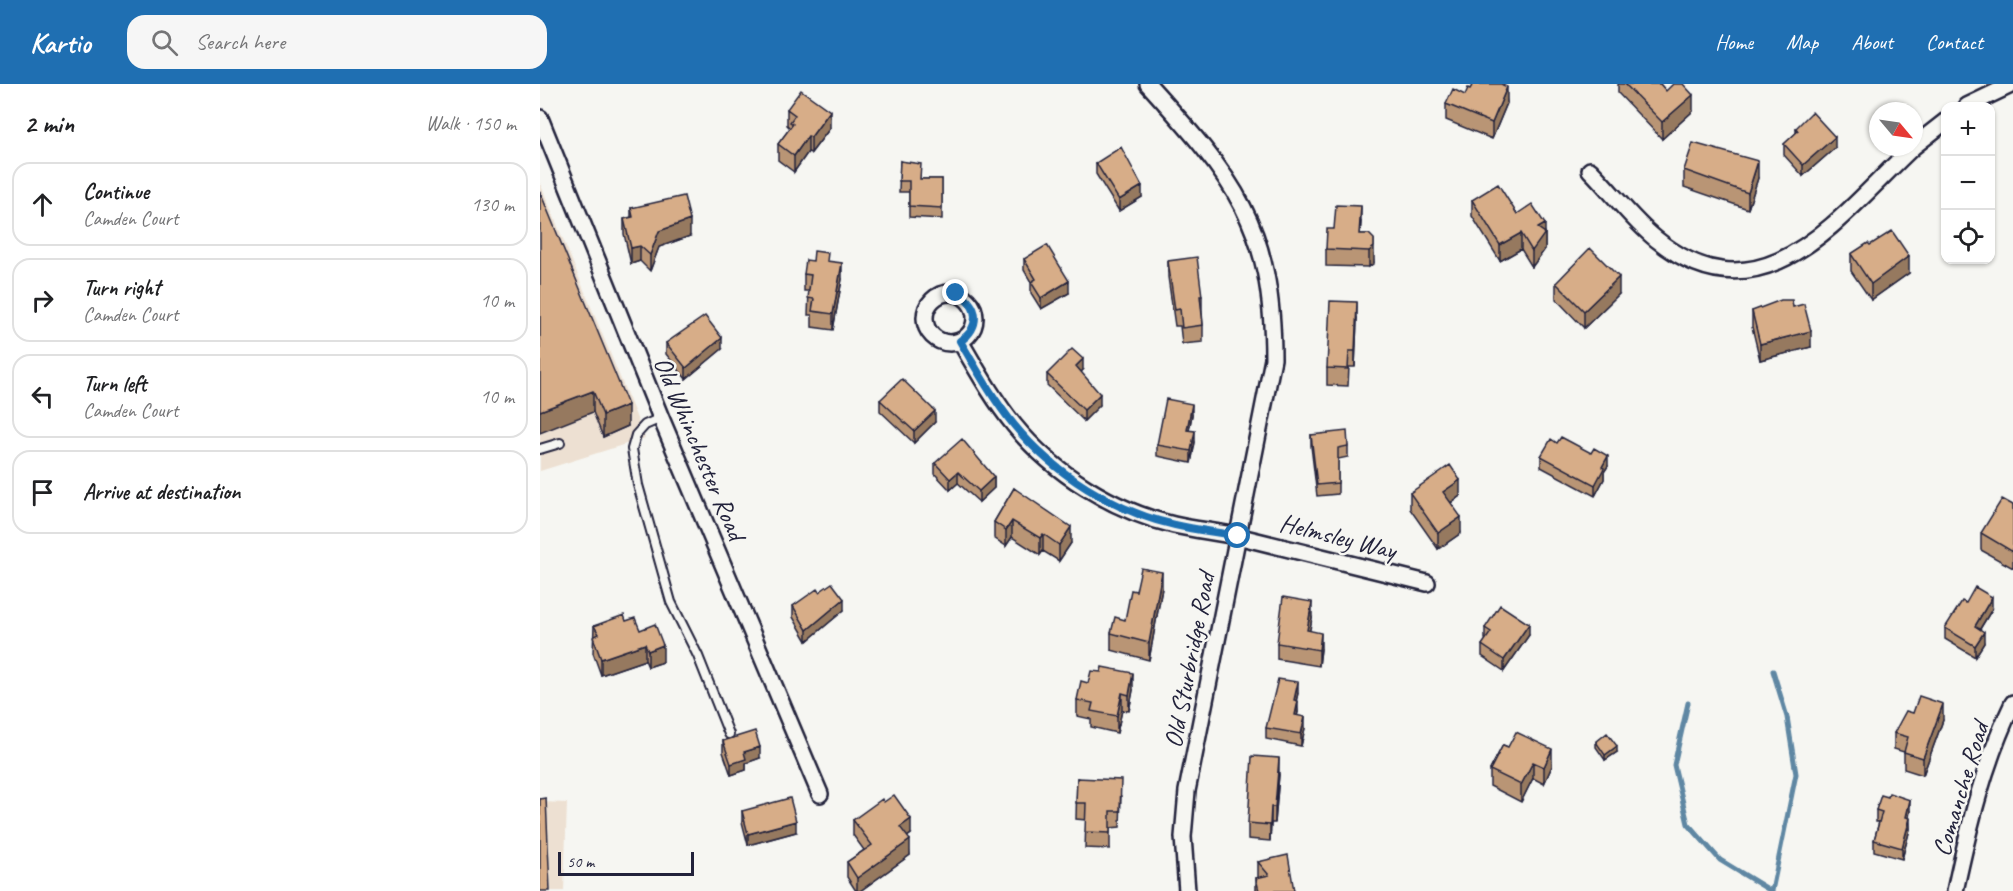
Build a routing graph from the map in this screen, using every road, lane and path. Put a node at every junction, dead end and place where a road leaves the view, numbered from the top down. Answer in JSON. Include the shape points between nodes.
{"nodes":[{"id":1,"x":1148,"y":84,"type":"edge"},
{"id":2,"x":2013,"y":84,"type":"edge"},
{"id":3,"x":1975,"y":102,"type":"edge"},
{"id":4,"x":540,"y":118,"type":"edge"},
{"id":5,"x":1941,"y":125,"type":"edge"},
{"id":6,"x":1923,"y":140,"type":"edge"},
{"id":7,"x":1905,"y":156,"type":"edge"},
{"id":8,"x":1590,"y":170,"type":"dead end"},
{"id":9,"x":960,"y":341,"type":"dead end"},
{"id":10,"x":661,"y":418,"type":"junction"},
{"id":11,"x":560,"y":443,"type":"dead end"},
{"id":12,"x":540,"y":449,"type":"edge"},
{"id":13,"x":1238,"y":536,"type":"junction"},
{"id":14,"x":1427,"y":583,"type":"dead end"},
{"id":15,"x":2013,"y":703,"type":"edge"},
{"id":16,"x":729,"y":734,"type":"dead end"},
{"id":17,"x":820,"y":794,"type":"dead end"},
{"id":18,"x":1187,"y":891,"type":"edge"},
{"id":19,"x":1955,"y":891,"type":"edge"}],
"edges":[{"from":1,"to":13,"type":"street","name":"Old Sturbridge Road","via":[[1224,172],[1254,228],[1266,271],[1273,312],[1273,359]]},
{"from":2,"to":3,"type":"street"},
{"from":4,"to":10,"type":"street","name":"Old Whinchester Road"},
{"from":5,"to":6,"type":"street"},
{"from":7,"to":8,"type":"street","via":[[1819,239],[1761,269],[1729,272],[1700,264],[1656,239]]},
{"from":9,"to":13,"type":"street","name":"Helmsley Way","via":[[1016,427],[1066,473],[1131,511],[1173,525]]},
{"from":10,"to":16,"type":"lane","via":[[645,425],[636,435],[632,449],[639,485],[671,602]]},
{"from":10,"to":17,"type":"street","name":"Old Whinchester Road"},
{"from":11,"to":12,"type":"lane"},
{"from":13,"to":14,"type":"street","name":"Helmsley Way"},
{"from":13,"to":18,"type":"street","name":"Old Sturbridge Road","via":[[1187,790],[1183,837]]},
{"from":15,"to":19,"type":"street","name":"Comanche Road","via":[[1982,781]]}]}
